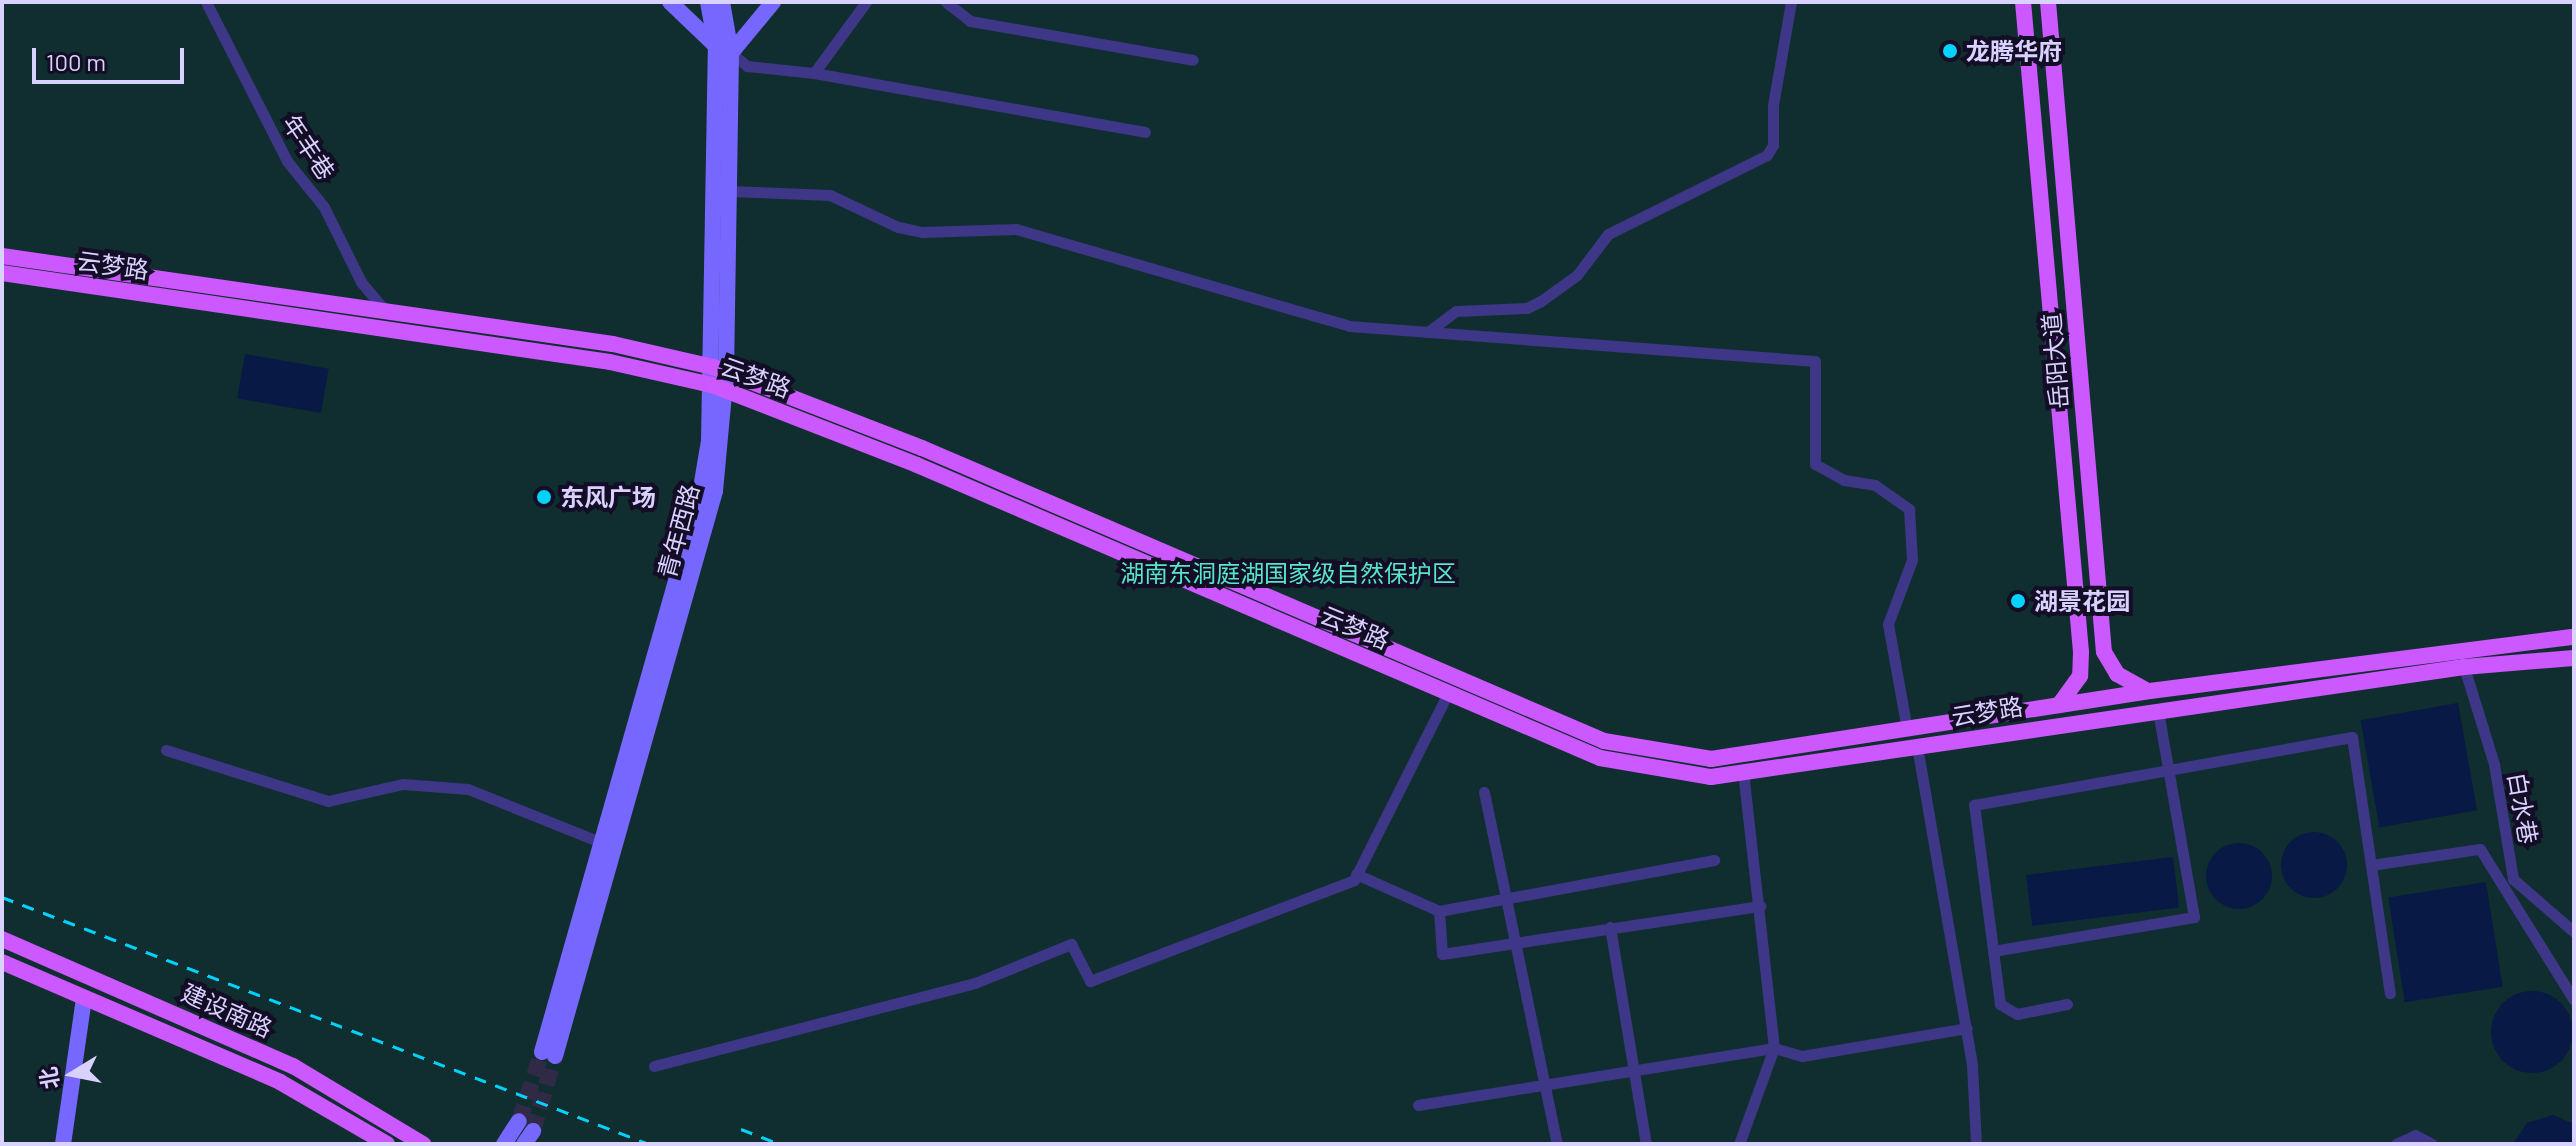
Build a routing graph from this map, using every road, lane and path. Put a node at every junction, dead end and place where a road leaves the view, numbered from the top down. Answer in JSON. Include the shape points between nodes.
{"nodes":[{"id":1,"x":206,"y":2,"type":"edge"},
{"id":2,"x":670,"y":2,"type":"edge"},
{"id":3,"x":708,"y":2,"type":"edge"},
{"id":4,"x":722,"y":2,"type":"edge"},
{"id":5,"x":773,"y":2,"type":"edge"},
{"id":6,"x":866,"y":2,"type":"edge"},
{"id":7,"x":946,"y":2,"type":"edge"},
{"id":8,"x":1791,"y":2,"type":"edge"},
{"id":9,"x":2023,"y":2,"type":"edge"},
{"id":10,"x":2048,"y":2,"type":"edge"},
{"id":11,"x":724,"y":49,"type":"junction"},
{"id":12,"x":1193,"y":60,"type":"dead end"},
{"id":13,"x":814,"y":73,"type":"junction"},
{"id":14,"x":1145,"y":132,"type":"dead end"},
{"id":15,"x":728,"y":191,"type":"junction"},
{"id":16,"x":2,"y":256,"type":"edge"},
{"id":17,"x":2,"y":273,"type":"edge"},
{"id":18,"x":385,"y":311,"type":"junction"},
{"id":19,"x":1428,"y":332,"type":"junction"},
{"id":20,"x":719,"y":379,"type":"junction"},
{"id":21,"x":2574,"y":637,"type":"edge"},
{"id":22,"x":2574,"y":658,"type":"edge"},
{"id":23,"x":2464,"y":667,"type":"junction"},
{"id":24,"x":2150,"y":691,"type":"junction"},
{"id":25,"x":1448,"y":693,"type":"junction"},
{"id":26,"x":2059,"y":705,"type":"junction"},
{"id":27,"x":2158,"y":710,"type":"junction"},
{"id":28,"x":1907,"y":730,"type":"junction"},
{"id":29,"x":1917,"y":746,"type":"junction"},
{"id":30,"x":166,"y":750,"type":"dead end"},
{"id":31,"x":2172,"y":770,"type":"junction"},
{"id":32,"x":1743,"y":772,"type":"junction"},
{"id":33,"x":1484,"y":792,"type":"dead end"},
{"id":34,"x":602,"y":843,"type":"junction"},
{"id":35,"x":1714,"y":860,"type":"dead end"},
{"id":36,"x":2371,"y":865,"type":"junction"},
{"id":37,"x":1356,"y":874,"type":"junction"},
{"id":38,"x":1507,"y":898,"type":"junction"},
{"id":39,"x":1760,"y":906,"type":"junction"},
{"id":40,"x":1439,"y":911,"type":"junction"},
{"id":41,"x":1610,"y":927,"type":"junction"},
{"id":42,"x":2574,"y":932,"type":"edge"},
{"id":43,"x":2,"y":939,"type":"edge"},
{"id":44,"x":1517,"y":942,"type":"junction"},
{"id":45,"x":1993,"y":951,"type":"junction"},
{"id":46,"x":2,"y":962,"type":"edge"},
{"id":47,"x":2390,"y":993,"type":"dead end"},
{"id":48,"x":84,"y":999,"type":"junction"},
{"id":49,"x":2574,"y":1000,"type":"edge"},
{"id":50,"x":2067,"y":1004,"type":"dead end"},
{"id":51,"x":1967,"y":1028,"type":"junction"},
{"id":52,"x":1774,"y":1048,"type":"junction"},
{"id":53,"x":654,"y":1066,"type":"dead end"},
{"id":54,"x":1632,"y":1069,"type":"junction"},
{"id":55,"x":1542,"y":1084,"type":"junction"},
{"id":56,"x":1418,"y":1105,"type":"dead end"},
{"id":57,"x":525,"y":1132,"type":"tunnel mouth"},
{"id":58,"x":63,"y":1144,"type":"edge"},
{"id":59,"x":387,"y":1144,"type":"edge"},
{"id":60,"x":423,"y":1144,"type":"edge"},
{"id":61,"x":504,"y":1144,"type":"edge"},
{"id":62,"x":1557,"y":1144,"type":"edge"},
{"id":63,"x":1646,"y":1144,"type":"edge"},
{"id":64,"x":1739,"y":1144,"type":"edge"},
{"id":65,"x":1976,"y":1144,"type":"edge"},
{"id":66,"x":2396,"y":1144,"type":"edge"},
{"id":67,"x":2432,"y":1144,"type":"edge"}],
"edges":[{"from":1,"to":18,"type":"street","name":"年丰巷","via":[[287,161],[324,207],[361,282]]},
{"from":2,"to":11,"type":"main road"},
{"from":3,"to":11,"type":"main road","name":"青年西路"},
{"from":4,"to":11,"type":"main road","name":"青年西路"},
{"from":5,"to":11,"type":"main road"},
{"from":6,"to":13,"type":"street"},
{"from":7,"to":12,"type":"street","via":[[970,21]]},
{"from":8,"to":19,"type":"street","via":[[1773,105],[1773,145],[1767,155],[1608,234],[1577,275],[1541,301],[1527,308],[1456,311]]},
{"from":9,"to":26,"type":"main road","name":"岳阳大道","via":[[2081,652],[2080,676]]},
{"from":10,"to":24,"type":"main road","name":"岳阳大道","via":[[2104,652],[2117,674]]},
{"from":11,"to":13,"type":"street","via":[[747,66]]},
{"from":11,"to":15,"type":"main road","name":"青年西路"},
{"from":11,"to":20,"type":"main road","name":"青年西路"},
{"from":13,"to":14,"type":"street"},
{"from":15,"to":19,"type":"street","via":[[830,195],[898,227],[922,232],[1016,229],[1329,322]]},
{"from":15,"to":20,"type":"main road","name":"青年西路"},
{"from":16,"to":18,"type":"main road"},
{"from":17,"to":20,"type":"main road","name":"云梦路"},
{"from":18,"to":20,"type":"main road","via":[[613,344]]},
{"from":19,"to":28,"type":"street","via":[[1815,361],[1815,464],[1844,480],[1875,485],[1909,509],[1912,560],[1888,624]]},
{"from":20,"to":25,"type":"main road","name":"云梦路"},
{"from":20,"to":28,"type":"main road","via":[[922,448],[1604,741],[1711,759]]},
{"from":20,"to":34,"type":"main road","name":"青年西路","via":[[699,500]]},
{"from":20,"to":34,"type":"main road","name":"青年西路","via":[[715,491],[549,1054]]},
{"from":21,"to":24,"type":"main road"},
{"from":22,"to":23,"type":"main road","name":"云梦路"},
{"from":23,"to":27,"type":"main road","name":"云梦路"},
{"from":23,"to":42,"type":"street","name":"白水巷","via":[[2494,764],[2513,879]]},
{"from":24,"to":26,"type":"main road"},
{"from":25,"to":32,"type":"main road","name":"云梦路","via":[[1600,758],[1711,777]]},
{"from":25,"to":37,"type":"street"},
{"from":26,"to":28,"type":"main road"},
{"from":27,"to":29,"type":"main road","name":"云梦路"},
{"from":27,"to":31,"type":"street"},
{"from":29,"to":32,"type":"main road","name":"云梦路"},
{"from":29,"to":51,"type":"street"},
{"from":30,"to":34,"type":"street","via":[[328,801],[403,784],[468,789]]},
{"from":31,"to":36,"type":"street","via":[[2352,737]]},
{"from":31,"to":45,"type":"street","via":[[1974,805]]},
{"from":31,"to":45,"type":"street","via":[[2194,917]]},
{"from":32,"to":39,"type":"street"},
{"from":33,"to":38,"type":"street"},
{"from":35,"to":38,"type":"street"},
{"from":36,"to":47,"type":"street"},
{"from":36,"to":49,"type":"street","via":[[2480,849]]},
{"from":37,"to":40,"type":"street"},
{"from":37,"to":53,"type":"street","via":[[1354,880],[1090,981],[1071,944],[975,983]]},
{"from":38,"to":40,"type":"street"},
{"from":38,"to":44,"type":"street"},
{"from":39,"to":41,"type":"street"},
{"from":39,"to":52,"type":"street"},
{"from":40,"to":44,"type":"street","via":[[1442,954]]},
{"from":41,"to":44,"type":"street"},
{"from":41,"to":54,"type":"street"},
{"from":43,"to":60,"type":"main road","name":"建设南路","via":[[293,1066]]},
{"from":44,"to":55,"type":"street"},
{"from":45,"to":50,"type":"street","via":[[2000,1004],[2017,1014]]},
{"from":46,"to":48,"type":"main road","name":"建设南路"},
{"from":48,"to":58,"type":"main road"},
{"from":48,"to":59,"type":"main road","name":"建设南路","via":[[280,1082]]},
{"from":51,"to":52,"type":"street","via":[[1802,1056]]},
{"from":51,"to":65,"type":"street","via":[[1979,1124]]},
{"from":52,"to":54,"type":"street"},
{"from":52,"to":64,"type":"street"},
{"from":54,"to":55,"type":"street"},
{"from":54,"to":63,"type":"street"},
{"from":55,"to":56,"type":"street"},
{"from":55,"to":62,"type":"street"},
{"from":57,"to":61,"type":"main road"},
{"from":66,"to":67,"type":"street","via":[[2415,1135]]}]}
